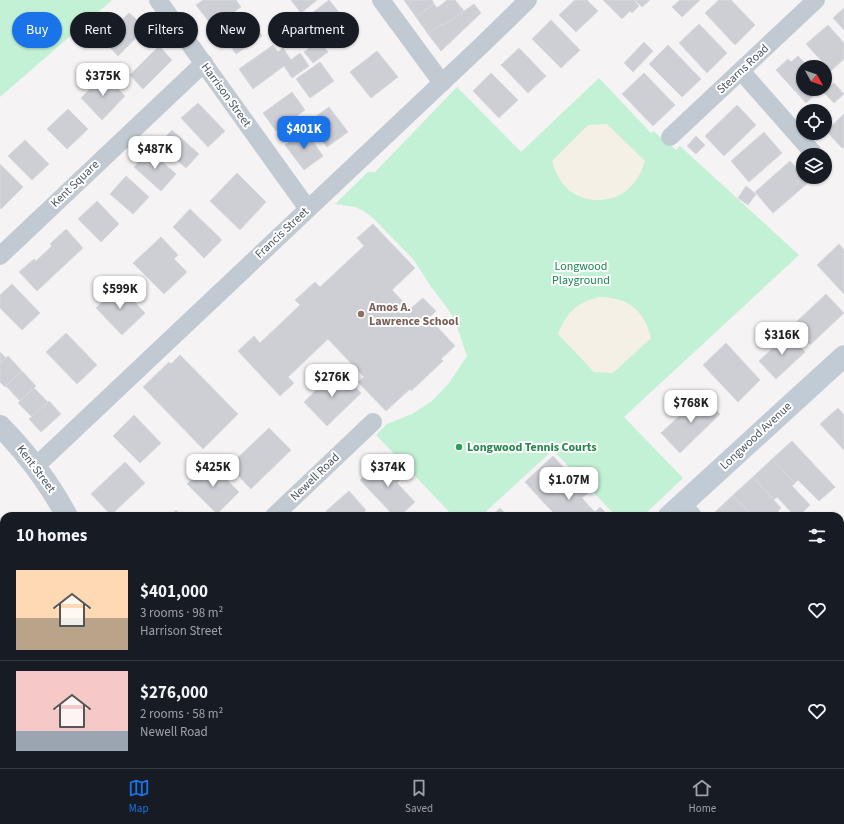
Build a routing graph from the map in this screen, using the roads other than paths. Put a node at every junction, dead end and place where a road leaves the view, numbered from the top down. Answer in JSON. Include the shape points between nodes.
{"nodes":[{"id":1,"x":158,"y":0,"type":"edge"},
{"id":2,"x":381,"y":0,"type":"edge"},
{"id":3,"x":528,"y":0,"type":"edge"},
{"id":4,"x":816,"y":0,"type":"edge"},
{"id":5,"x":204,"y":64,"type":"junction"},
{"id":6,"x":741,"y":70,"type":"junction"},
{"id":7,"x":442,"y":83,"type":"junction"},
{"id":8,"x":670,"y":137,"type":"dead end"},
{"id":9,"x":809,"y":148,"type":"edge"},
{"id":10,"x":308,"y":208,"type":"junction"},
{"id":11,"x":0,"y":256,"type":"edge"},
{"id":12,"x":844,"y":356,"type":"edge"},
{"id":13,"x":373,"y":422,"type":"dead end"},
{"id":14,"x":0,"y":426,"type":"edge"},
{"id":15,"x":36,"y":466,"type":"junction"},
{"id":16,"x":65,"y":512,"type":"edge"},
{"id":17,"x":278,"y":512,"type":"edge"},
{"id":18,"x":681,"y":512,"type":"edge"}],
"edges":[{"from":1,"to":5,"type":"street","name":"Harrison Street"},
{"from":2,"to":7,"type":"street"},
{"from":3,"to":7,"type":"street","name":"Francis Street"},
{"from":4,"to":6,"type":"street","name":"Stearns Road"},
{"from":5,"to":10,"type":"street","name":"Harrison Street"},
{"from":5,"to":11,"type":"street","name":"Kent Square"},
{"from":6,"to":8,"type":"street","name":"Stearns Road"},
{"from":6,"to":9,"type":"street"},
{"from":7,"to":10,"type":"street","name":"Francis Street"},
{"from":10,"to":15,"type":"street","name":"Francis Street"},
{"from":12,"to":18,"type":"main road","name":"Longwood Avenue"},
{"from":13,"to":17,"type":"street","name":"Newell Road"},
{"from":14,"to":15,"type":"street","name":"Kent Street"},
{"from":15,"to":16,"type":"street","name":"Kent Street"}]}
